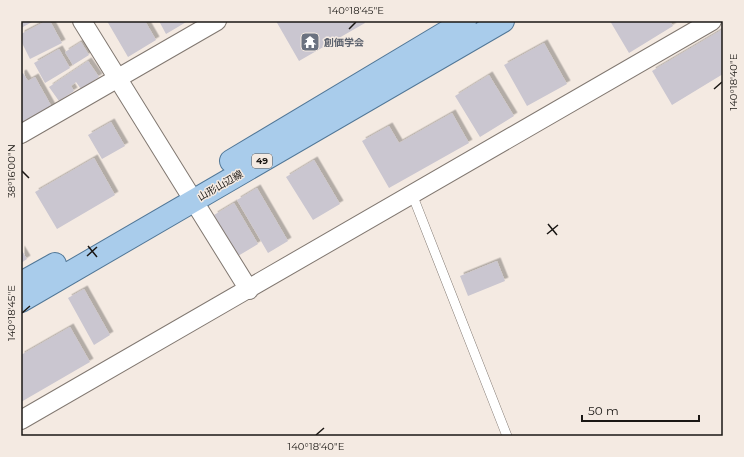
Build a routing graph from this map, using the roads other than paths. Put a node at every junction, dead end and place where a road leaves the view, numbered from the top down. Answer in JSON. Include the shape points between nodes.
{"nodes":[{"id":1,"x":82,"y":21,"type":"edge"},
{"id":2,"x":217,"y":21,"type":"edge"},
{"id":3,"x":465,"y":21,"type":"edge"},
{"id":4,"x":503,"y":21,"type":"edge"},
{"id":5,"x":712,"y":21,"type":"edge"},
{"id":6,"x":118,"y":79,"type":"junction"},
{"id":7,"x":21,"y":134,"type":"edge"},
{"id":8,"x":190,"y":194,"type":"junction"},
{"id":9,"x":412,"y":194,"type":"junction"},
{"id":10,"x":21,"y":283,"type":"edge"},
{"id":11,"x":249,"y":290,"type":"junction"},
{"id":12,"x":21,"y":301,"type":"edge"},
{"id":13,"x":21,"y":420,"type":"edge"},
{"id":14,"x":507,"y":436,"type":"edge"}],
"edges":[{"from":1,"to":6,"type":"street"},
{"from":2,"to":6,"type":"street"},
{"from":3,"to":8,"type":"main road","name":"山形山辺線","number":"49"},
{"from":4,"to":8,"type":"main road","name":"山形山辺線","number":"49"},
{"from":5,"to":9,"type":"street"},
{"from":6,"to":7,"type":"street"},
{"from":6,"to":8,"type":"street"},
{"from":8,"to":10,"type":"main road","name":"山形山辺線","number":"49"},
{"from":8,"to":11,"type":"street"},
{"from":8,"to":12,"type":"main road","name":"山形山辺線","number":"49"},
{"from":9,"to":11,"type":"street"},
{"from":9,"to":14,"type":"lane"},
{"from":11,"to":13,"type":"street"}]}
